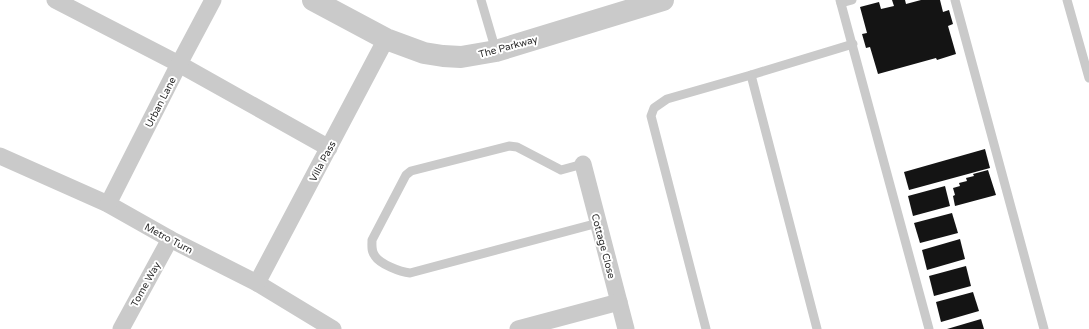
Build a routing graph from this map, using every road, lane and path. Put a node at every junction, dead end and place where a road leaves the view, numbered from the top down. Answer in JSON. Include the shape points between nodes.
{"nodes":[{"id":1,"x":55,"y":0,"type":"edge"},
{"id":2,"x":214,"y":0,"type":"edge"},
{"id":3,"x":313,"y":0,"type":"edge"},
{"id":4,"x":481,"y":0,"type":"edge"},
{"id":5,"x":852,"y":0,"type":"edge"},
{"id":6,"x":1067,"y":0,"type":"edge"},
{"id":7,"x":654,"y":1,"type":"edge"},
{"id":8,"x":957,"y":1,"type":"edge"},
{"id":9,"x":840,"y":2,"type":"edge"},
{"id":10,"x":386,"y":39,"type":"junction"},
{"id":11,"x":853,"y":44,"type":"junction"},
{"id":12,"x":496,"y":51,"type":"junction"},
{"id":13,"x":179,"y":64,"type":"junction"},
{"id":14,"x":751,"y":76,"type":"junction"},
{"id":15,"x":1089,"y":78,"type":"edge"},
{"id":16,"x":329,"y":148,"type":"junction"},
{"id":17,"x":0,"y":156,"type":"edge"},
{"id":18,"x":583,"y":164,"type":"joint"},
{"id":19,"x":108,"y":204,"type":"junction"},
{"id":20,"x":598,"y":223,"type":"junction"},
{"id":21,"x":170,"y":239,"type":"junction"},
{"id":22,"x":257,"y":283,"type":"junction"},
{"id":23,"x":619,"y":302,"type":"junction"},
{"id":24,"x":121,"y":329,"type":"edge"},
{"id":25,"x":333,"y":329,"type":"edge"},
{"id":26,"x":518,"y":329,"type":"edge"},
{"id":27,"x":626,"y":329,"type":"edge"},
{"id":28,"x":706,"y":329,"type":"edge"},
{"id":29,"x":817,"y":329,"type":"edge"},
{"id":30,"x":929,"y":329,"type":"edge"},
{"id":31,"x":1044,"y":329,"type":"edge"}],
"edges":[{"from":1,"to":13,"type":"street"},
{"from":2,"to":13,"type":"street","name":"Urban Lane"},
{"from":3,"to":10,"type":"street","name":"The Parkway"},
{"from":4,"to":12,"type":"lane"},
{"from":5,"to":9,"type":"lane"},
{"from":6,"to":15,"type":"lane"},
{"from":7,"to":12,"type":"street","name":"The Parkway"},
{"from":8,"to":31,"type":"lane"},
{"from":9,"to":11,"type":"lane"},
{"from":10,"to":12,"type":"street","name":"The Parkway","via":[[424,53],[443,56]]},
{"from":10,"to":16,"type":"street","name":"Villa Pass"},
{"from":11,"to":14,"type":"lane"},
{"from":11,"to":30,"type":"lane"},
{"from":13,"to":16,"type":"street"},
{"from":13,"to":19,"type":"street","name":"Urban Lane"},
{"from":14,"to":28,"type":"lane","via":[[667,99],[654,108],[651,116]]},
{"from":14,"to":29,"type":"lane"},
{"from":16,"to":22,"type":"street","name":"Villa Pass"},
{"from":17,"to":19,"type":"street","name":"Metro Turn"},
{"from":18,"to":20,"type":"street","name":"Cottage Close"},
{"from":18,"to":20,"type":"lane","via":[[561,170],[517,147],[510,146],[411,171],[406,175],[372,240],[372,250],[375,257],[393,268],[410,273]]},
{"from":19,"to":21,"type":"street","name":"Metro Turn"},
{"from":20,"to":23,"type":"street","name":"Cottage Close"},
{"from":21,"to":22,"type":"street","name":"Metro Turn"},
{"from":21,"to":24,"type":"street","name":"Tome Way"},
{"from":22,"to":25,"type":"street","name":"Metro Turn"},
{"from":23,"to":26,"type":"street"},
{"from":23,"to":27,"type":"street","name":"Cottage Close"}]}
